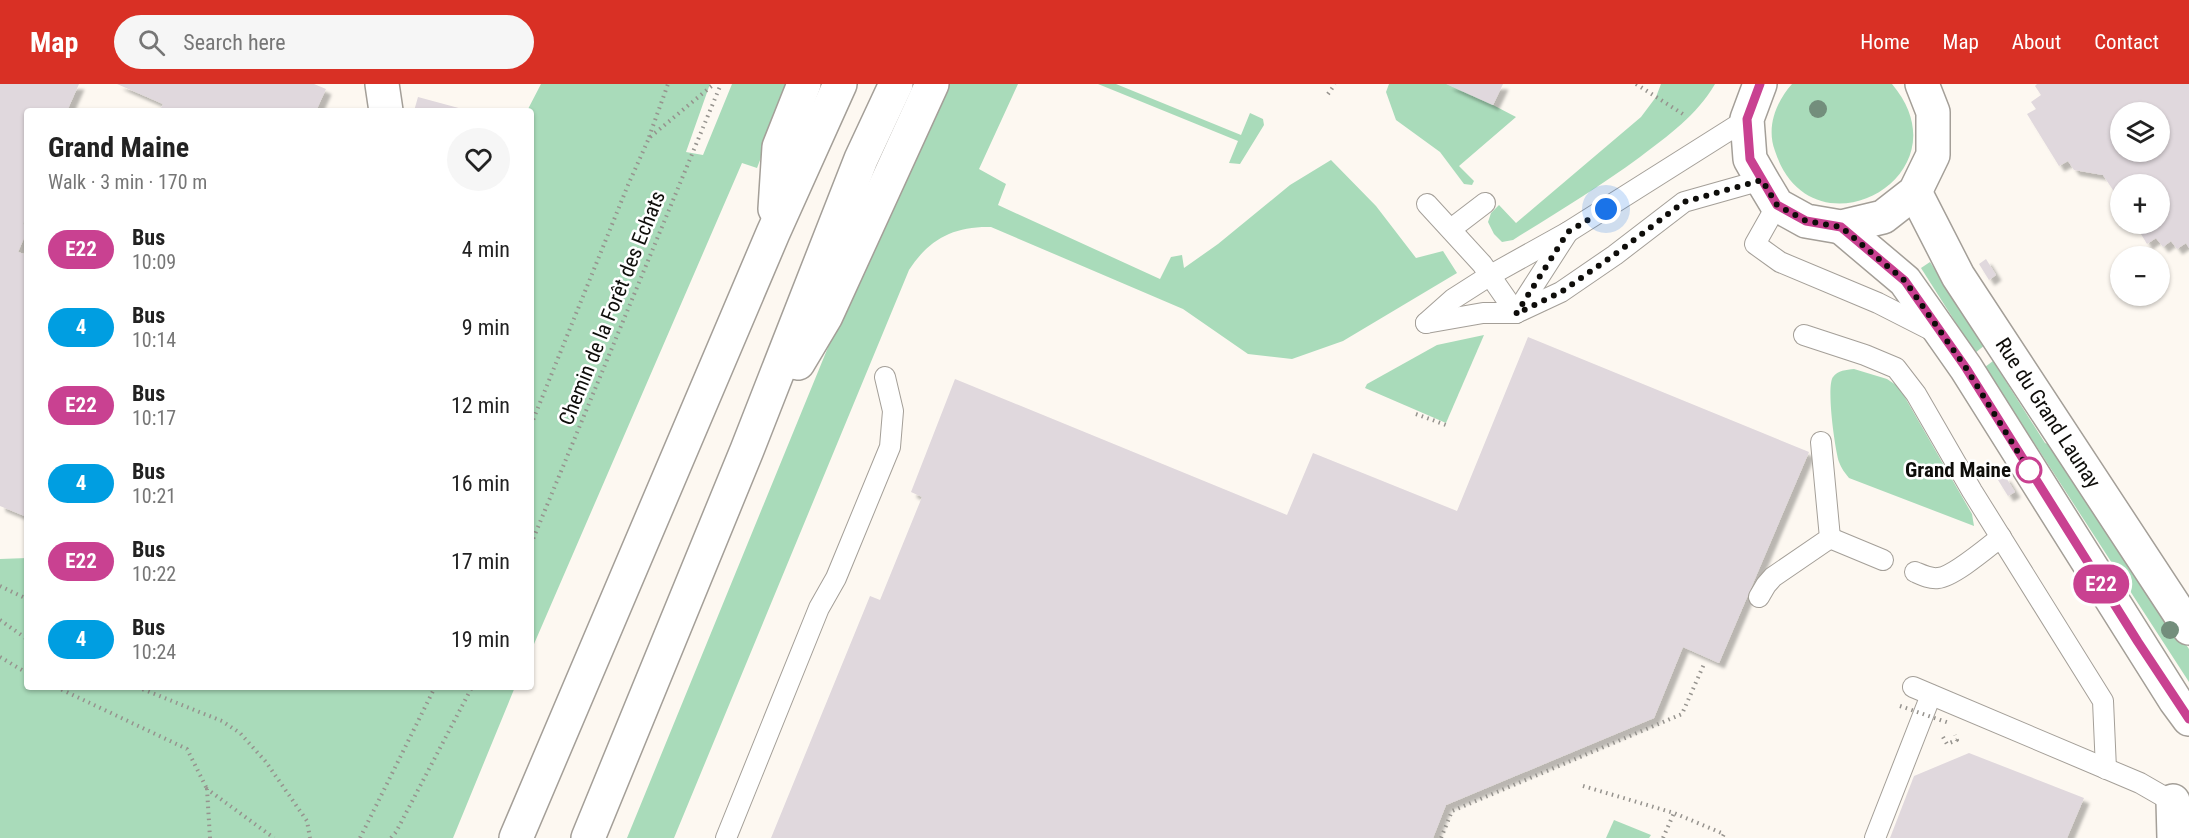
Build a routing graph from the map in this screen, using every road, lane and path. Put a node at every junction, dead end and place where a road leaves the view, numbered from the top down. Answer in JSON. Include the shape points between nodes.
{"nodes":[{"id":1,"x":382,"y":84,"type":"edge"},
{"id":2,"x":668,"y":84,"type":"edge"},
{"id":3,"x":714,"y":84,"type":"edge"},
{"id":4,"x":721,"y":84,"type":"edge"},
{"id":5,"x":804,"y":84,"type":"edge"},
{"id":6,"x":840,"y":84,"type":"edge"},
{"id":7,"x":896,"y":84,"type":"edge"},
{"id":8,"x":932,"y":84,"type":"edge"},
{"id":9,"x":1335,"y":84,"type":"edge"},
{"id":10,"x":1636,"y":84,"type":"edge"},
{"id":11,"x":1760,"y":84,"type":"edge"},
{"id":12,"x":1922,"y":84,"type":"edge"},
{"id":13,"x":1328,"y":94,"type":"dead end"},
{"id":14,"x":386,"y":108,"type":"edge"},
{"id":15,"x":1686,"y":116,"type":"dead end"},
{"id":16,"x":1747,"y":119,"type":"junction"},
{"id":17,"x":649,"y":138,"type":"junction"},
{"id":18,"x":1915,"y":192,"type":"junction"},
{"id":19,"x":1769,"y":193,"type":"junction"},
{"id":20,"x":1485,"y":203,"type":"dead end"},
{"id":21,"x":1427,"y":204,"type":"dead end"},
{"id":22,"x":1841,"y":227,"type":"junction"},
{"id":23,"x":1451,"y":230,"type":"junction"},
{"id":24,"x":1568,"y":232,"type":"junction"},
{"id":25,"x":773,"y":233,"type":"junction"},
{"id":26,"x":1489,"y":276,"type":"junction"},
{"id":27,"x":1516,"y":314,"type":"junction"},
{"id":28,"x":1804,"y":335,"type":"dead end"},
{"id":29,"x":1944,"y":336,"type":"junction"},
{"id":30,"x":885,"y":377,"type":"dead end"},
{"id":31,"x":1416,"y":414,"type":"dead end"},
{"id":32,"x":534,"y":418,"type":"edge"},
{"id":33,"x":1446,"y":425,"type":"dead end"},
{"id":34,"x":1821,"y":442,"type":"dead end"},
{"id":35,"x":747,"y":450,"type":"junction"},
{"id":36,"x":534,"y":537,"type":"edge"},
{"id":37,"x":2001,"y":537,"type":"junction"},
{"id":38,"x":1830,"y":538,"type":"junction"},
{"id":39,"x":1883,"y":560,"type":"dead end"},
{"id":40,"x":1915,"y":572,"type":"dead end"},
{"id":41,"x":0,"y":586,"type":"edge"},
{"id":42,"x":1759,"y":597,"type":"dead end"},
{"id":43,"x":24,"y":598,"type":"edge"},
{"id":44,"x":0,"y":620,"type":"edge"},
{"id":45,"x":2189,"y":628,"type":"edge"},
{"id":46,"x":24,"y":637,"type":"edge"},
{"id":47,"x":0,"y":657,"type":"edge"},
{"id":48,"x":1704,"y":664,"type":"dead end"},
{"id":49,"x":24,"y":671,"type":"edge"},
{"id":50,"x":1912,"y":687,"type":"dead end"},
{"id":51,"x":62,"y":690,"type":"edge"},
{"id":52,"x":145,"y":690,"type":"edge"},
{"id":53,"x":434,"y":690,"type":"edge"},
{"id":54,"x":470,"y":690,"type":"edge"},
{"id":55,"x":1931,"y":695,"type":"junction"},
{"id":56,"x":1900,"y":706,"type":"dead end"},
{"id":57,"x":2189,"y":719,"type":"edge"},
{"id":58,"x":1942,"y":734,"type":"dead end"},
{"id":59,"x":2106,"y":769,"type":"junction"},
{"id":60,"x":1583,"y":786,"type":"dead end"},
{"id":61,"x":207,"y":789,"type":"junction"},
{"id":62,"x":2181,"y":807,"type":"edge"},
{"id":63,"x":1674,"y":813,"type":"junction"},
{"id":64,"x":210,"y":838,"type":"edge"},
{"id":65,"x":274,"y":838,"type":"edge"},
{"id":66,"x":310,"y":838,"type":"edge"},
{"id":67,"x":360,"y":838,"type":"edge"},
{"id":68,"x":391,"y":838,"type":"edge"},
{"id":69,"x":516,"y":838,"type":"edge"},
{"id":70,"x":588,"y":838,"type":"edge"},
{"id":71,"x":726,"y":838,"type":"edge"},
{"id":72,"x":1441,"y":838,"type":"edge"},
{"id":73,"x":1663,"y":838,"type":"edge"},
{"id":74,"x":1722,"y":838,"type":"edge"},
{"id":75,"x":1875,"y":838,"type":"edge"},
{"id":76,"x":2174,"y":838,"type":"edge"}],
"edges":[{"from":1,"to":14,"type":"main road"},
{"from":2,"to":17,"type":"path"},
{"from":3,"to":17,"type":"path"},
{"from":4,"to":36,"type":"path","name":"Chemin de la Forêt des Echats"},
{"from":5,"to":25,"type":"main road","via":[[779,147]]},
{"from":6,"to":25,"type":"main road"},
{"from":7,"to":35,"type":"main road","via":[[861,159]]},
{"from":8,"to":35,"type":"main road","via":[[826,316]]},
{"from":9,"to":13,"type":"path"},
{"from":10,"to":15,"type":"path"},
{"from":11,"to":16,"type":"main road"},
{"from":12,"to":18,"type":"main road","via":[[1934,112],[1933,154]]},
{"from":16,"to":19,"type":"main road","via":[[1750,159]]},
{"from":16,"to":24,"type":"lane"},
{"from":17,"to":32,"type":"path"},
{"from":18,"to":22,"type":"main road","via":[[1883,217]]},
{"from":18,"to":45,"type":"main road","name":"Rue du Grand Launay","via":[[1958,276]]},
{"from":19,"to":22,"type":"main road","via":[[1806,221]]},
{"from":19,"to":27,"type":"lane","via":[[1684,202],[1561,292]]},
{"from":19,"to":29,"type":"lane","via":[[1755,244],[1780,262]]},
{"from":20,"to":23,"type":"lane"},
{"from":21,"to":23,"type":"lane"},
{"from":22,"to":29,"type":"main road","name":"Rue du Grand Launay","via":[[1905,281]]},
{"from":23,"to":26,"type":"lane"},
{"from":24,"to":26,"type":"lane"},
{"from":24,"to":27,"type":"lane"},
{"from":25,"to":69,"type":"main road"},
{"from":26,"to":27,"type":"lane"},
{"from":26,"to":27,"type":"lane","via":[[1453,299],[1426,323],[1482,313]]},
{"from":28,"to":37,"type":"lane","via":[[1896,368],[1916,394]]},
{"from":29,"to":57,"type":"main road","name":"Rue du Grand Launay"},
{"from":30,"to":71,"type":"lane","via":[[893,411],[890,447],[836,578],[819,608]]},
{"from":31,"to":33,"type":"path"},
{"from":34,"to":38,"type":"lane"},
{"from":35,"to":70,"type":"main road"},
{"from":37,"to":40,"type":"lane","via":[[1938,579]]},
{"from":37,"to":59,"type":"lane","via":[[2103,701]]},
{"from":38,"to":39,"type":"lane"},
{"from":38,"to":42,"type":"lane","via":[[1773,577]]},
{"from":41,"to":43,"type":"path"},
{"from":44,"to":46,"type":"path"},
{"from":47,"to":49,"type":"path"},
{"from":48,"to":72,"type":"path","via":[[1682,714],[1452,811]]},
{"from":50,"to":55,"type":"lane"},
{"from":51,"to":61,"type":"path","via":[[186,748]]},
{"from":52,"to":66,"type":"path","via":[[222,721],[240,733],[266,762],[307,821]]},
{"from":53,"to":67,"type":"path"},
{"from":54,"to":68,"type":"path"},
{"from":55,"to":59,"type":"lane"},
{"from":55,"to":75,"type":"lane"},
{"from":56,"to":58,"type":"path","bridge":true,"via":[[1949,723],[1957,740],[1947,744]]},
{"from":59,"to":62,"type":"lane"},
{"from":60,"to":63,"type":"path"},
{"from":61,"to":64,"type":"path"},
{"from":61,"to":65,"type":"path"},
{"from":62,"to":76,"type":"main road"},
{"from":63,"to":73,"type":"path"},
{"from":63,"to":74,"type":"path","via":[[1724,834]]}]}
